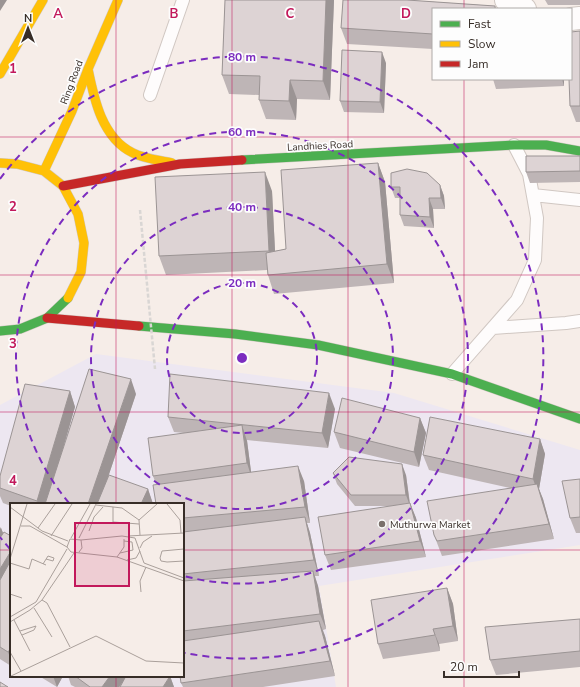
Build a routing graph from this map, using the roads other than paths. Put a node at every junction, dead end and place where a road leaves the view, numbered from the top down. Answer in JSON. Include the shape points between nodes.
{"nodes":[{"id":1,"x":43,"y":0,"type":"edge"},
{"id":2,"x":118,"y":0,"type":"edge"},
{"id":3,"x":184,"y":0,"type":"edge"},
{"id":4,"x":506,"y":0,"type":"edge"},
{"id":5,"x":523,"y":8,"type":"edge"},
{"id":6,"x":88,"y":69,"type":"junction"},
{"id":7,"x":0,"y":74,"type":"edge"},
{"id":8,"x":150,"y":95,"type":"dead end"},
{"id":9,"x":580,"y":143,"type":"edge"},
{"id":10,"x":514,"y":145,"type":"junction"},
{"id":11,"x":546,"y":145,"type":"junction"},
{"id":12,"x":580,"y":151,"type":"edge"},
{"id":13,"x":0,"y":163,"type":"edge"},
{"id":14,"x":180,"y":164,"type":"junction"},
{"id":15,"x":44,"y":171,"type":"junction"},
{"id":16,"x":63,"y":186,"type":"junction"},
{"id":17,"x":533,"y":195,"type":"junction"},
{"id":18,"x":580,"y":200,"type":"edge"},
{"id":19,"x":47,"y":318,"type":"junction"},
{"id":20,"x":580,"y":321,"type":"edge"},
{"id":21,"x":493,"y":328,"type":"junction"},
{"id":22,"x":0,"y":331,"type":"edge"},
{"id":23,"x":452,"y":374,"type":"junction"},
{"id":24,"x":525,"y":400,"type":"junction"},
{"id":25,"x":564,"y":403,"type":"dead end"},
{"id":26,"x":580,"y":419,"type":"edge"}],
"edges":[{"from":1,"to":7,"type":"main road"},
{"from":2,"to":6,"type":"main road","name":"Ring Road"},
{"from":3,"to":8,"type":"lane"},
{"from":4,"to":5,"type":"street"},
{"from":6,"to":14,"type":"main road","via":[[101,117],[114,138],[129,150],[150,158]]},
{"from":6,"to":15,"type":"main road","name":"Ring Road"},
{"from":9,"to":11,"type":"main road"},
{"from":10,"to":11,"type":"main road","name":"Landhies Road"},
{"from":10,"to":14,"type":"main road","name":"Landhies Road"},
{"from":10,"to":17,"type":"lane","via":[[529,174]]},
{"from":11,"to":12,"type":"main road","name":"Landhies Road"},
{"from":13,"to":15,"type":"main road","via":[[17,164]]},
{"from":14,"to":16,"type":"main road","name":"Landhies Road"},
{"from":15,"to":16,"type":"main road"},
{"from":16,"to":19,"type":"main road","via":[[78,214],[84,243],[82,264],[81,272],[68,298]]},
{"from":17,"to":18,"type":"lane"},
{"from":17,"to":21,"type":"lane","via":[[537,218],[535,260],[517,300]]},
{"from":19,"to":22,"type":"main road","via":[[20,329]]},
{"from":19,"to":23,"type":"main road","via":[[235,334],[318,344]]},
{"from":20,"to":21,"type":"lane"},
{"from":21,"to":23,"type":"lane"},
{"from":23,"to":24,"type":"main road"},
{"from":24,"to":25,"type":"main road"},
{"from":24,"to":26,"type":"main road"}]}
